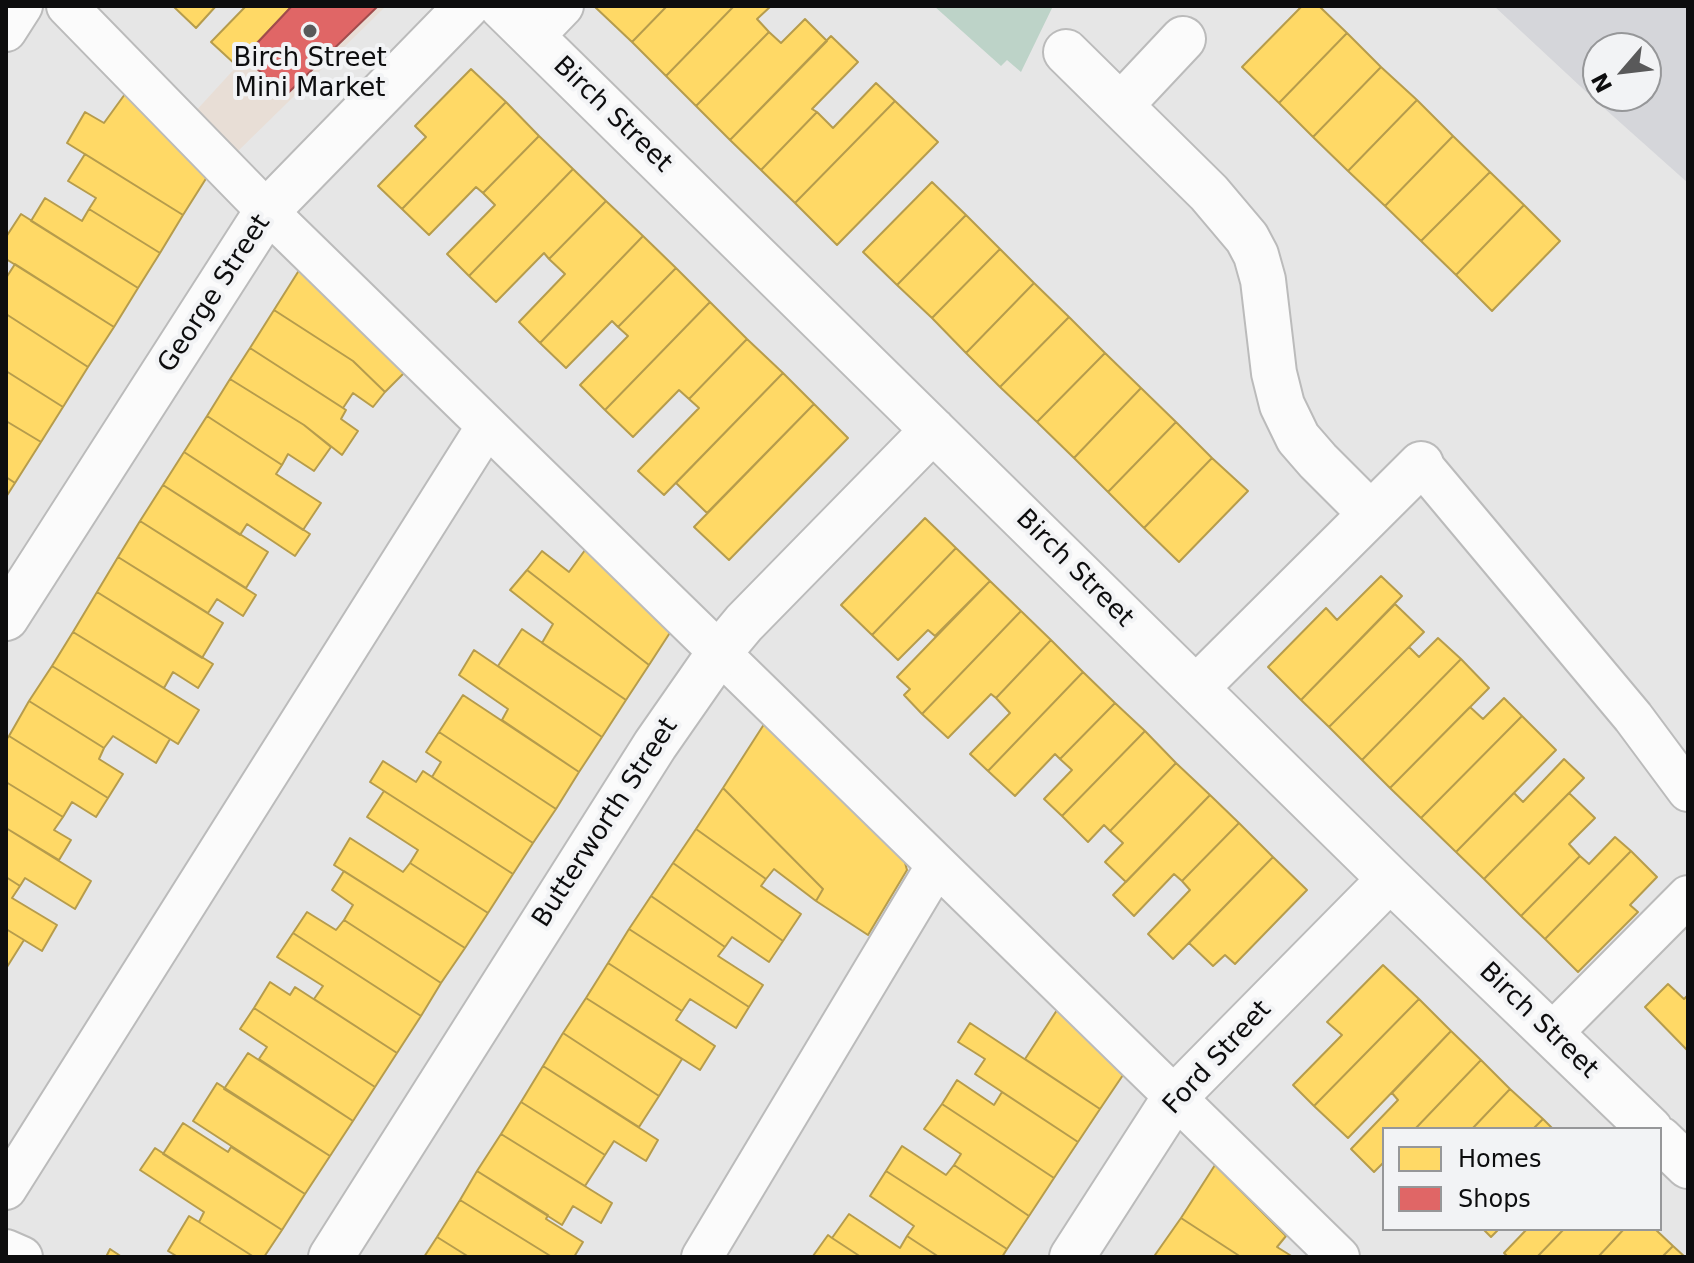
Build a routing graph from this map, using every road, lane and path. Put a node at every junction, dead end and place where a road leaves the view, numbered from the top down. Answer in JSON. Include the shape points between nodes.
{"nodes":[{"id":1,"x":22,"y":6,"type":"edge"},
{"id":2,"x":67,"y":6,"type":"edge"},
{"id":3,"x":467,"y":6,"type":"edge"},
{"id":4,"x":501,"y":6,"type":"edge"},
{"id":5,"x":563,"y":6,"type":"edge"},
{"id":6,"x":6,"y":31,"type":"edge"},
{"id":7,"x":533,"y":37,"type":"junction"},
{"id":8,"x":1183,"y":39,"type":"dead end"},
{"id":9,"x":1066,"y":52,"type":"dead end"},
{"id":10,"x":1121,"y":105,"type":"junction"},
{"id":11,"x":267,"y":211,"type":"junction"},
{"id":12,"x":487,"y":426,"type":"junction"},
{"id":13,"x":933,"y":430,"type":"junction"},
{"id":14,"x":1421,"y":464,"type":"joint"},
{"id":15,"x":1370,"y":513,"type":"junction"},
{"id":16,"x":6,"y":618,"type":"edge"},
{"id":17,"x":719,"y":653,"type":"junction"},
{"id":18,"x":1196,"y":688,"type":"junction"},
{"id":19,"x":1688,"y":791,"type":"edge"},
{"id":20,"x":937,"y":865,"type":"junction"},
{"id":21,"x":1390,"y":879,"type":"junction"},
{"id":22,"x":1688,"y":896,"type":"edge"},
{"id":23,"x":1551,"y":1034,"type":"junction"},
{"id":24,"x":1175,"y":1097,"type":"junction"},
{"id":25,"x":1648,"y":1127,"type":"edge"},
{"id":26,"x":1662,"y":1141,"type":"edge"},
{"id":27,"x":1688,"y":1166,"type":"edge"},
{"id":28,"x":6,"y":1189,"type":"edge"},
{"id":29,"x":6,"y":1250,"type":"edge"},
{"id":30,"x":22,"y":1257,"type":"edge"},
{"id":31,"x":331,"y":1257,"type":"edge"},
{"id":32,"x":702,"y":1257,"type":"edge"},
{"id":33,"x":1072,"y":1257,"type":"edge"},
{"id":34,"x":1339,"y":1257,"type":"edge"}],
"edges":[{"from":1,"to":6,"type":"lane"},
{"from":2,"to":11,"type":"lane"},
{"from":3,"to":11,"type":"street","name":"George Street"},
{"from":4,"to":7,"type":"street","name":"Birch Street"},
{"from":5,"to":7,"type":"lane"},
{"from":7,"to":13,"type":"street","name":"Birch Street"},
{"from":8,"to":10,"type":"street"},
{"from":9,"to":10,"type":"street"},
{"from":10,"to":15,"type":"street","via":[[1247,238],[1263,280],[1282,405],[1298,438]]},
{"from":11,"to":12,"type":"lane"},
{"from":11,"to":16,"type":"street","name":"George Street"},
{"from":12,"to":17,"type":"lane"},
{"from":12,"to":28,"type":"lane"},
{"from":13,"to":17,"type":"street","name":"Butterworth Street"},
{"from":13,"to":18,"type":"street","name":"Birch Street"},
{"from":14,"to":15,"type":"street"},
{"from":14,"to":19,"type":"lane","via":[[1633,717]]},
{"from":15,"to":18,"type":"street"},
{"from":17,"to":20,"type":"lane"},
{"from":17,"to":31,"type":"street","name":"Butterworth Street"},
{"from":18,"to":21,"type":"street","name":"Birch Street"},
{"from":20,"to":24,"type":"lane"},
{"from":20,"to":32,"type":"lane"},
{"from":21,"to":23,"type":"street","name":"Birch Street"},
{"from":21,"to":24,"type":"street","name":"Ford Street"},
{"from":22,"to":23,"type":"lane"},
{"from":23,"to":25,"type":"street","name":"Birch Street"},
{"from":24,"to":33,"type":"street","name":"Ford Street"},
{"from":24,"to":34,"type":"lane"},
{"from":26,"to":27,"type":"street"},
{"from":29,"to":30,"type":"lane"}]}
